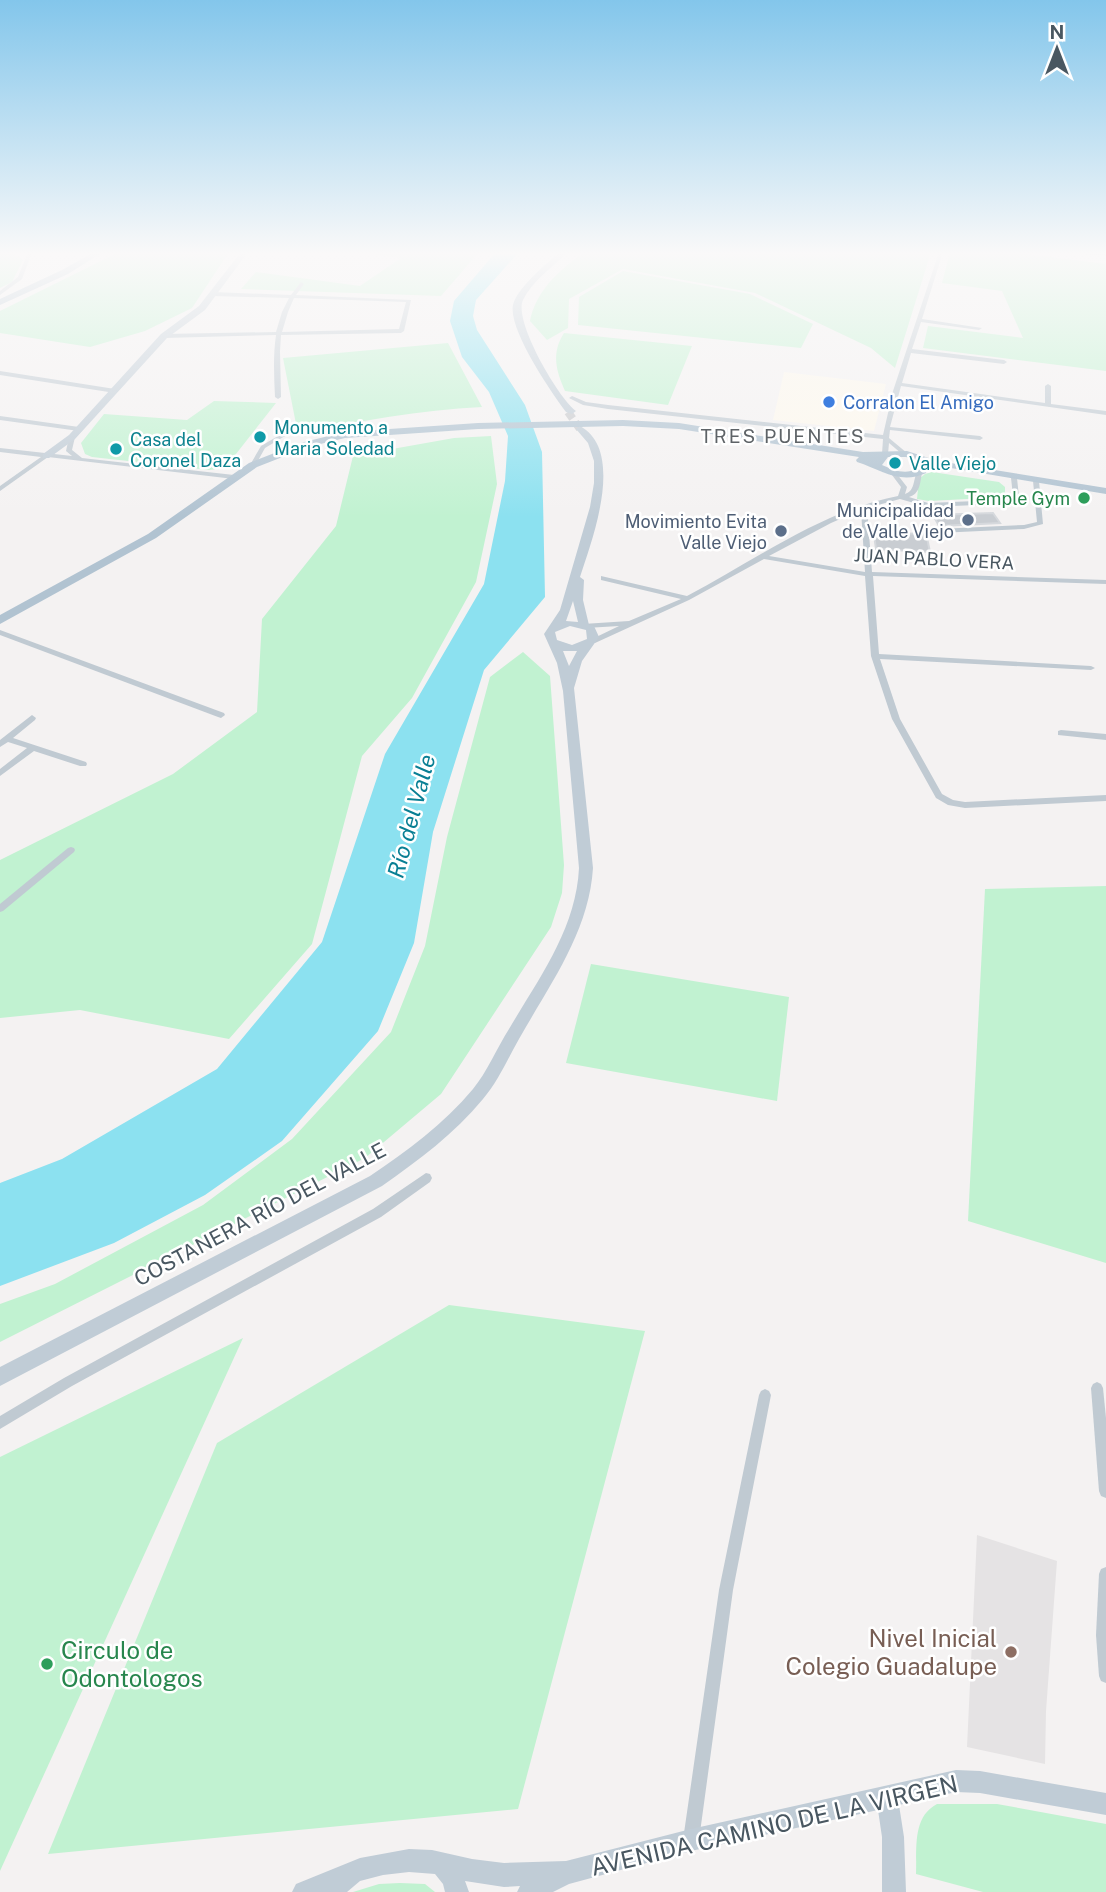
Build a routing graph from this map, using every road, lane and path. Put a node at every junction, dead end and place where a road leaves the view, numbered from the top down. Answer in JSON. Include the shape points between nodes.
{"nodes":[{"id":1,"x":161,"y":340,"type":"edge"},
{"id":2,"x":276,"y":340,"type":"edge"},
{"id":3,"x":528,"y":340,"type":"edge"},
{"id":4,"x":914,"y":340,"type":"edge"},
{"id":5,"x":911,"y":351,"type":"junction"},
{"id":6,"x":1004,"y":362,"type":"dead end"},
{"id":7,"x":0,"y":373,"type":"edge"},
{"id":8,"x":899,"y":384,"type":"junction"},
{"id":9,"x":1048,"y":386,"type":"dead end"},
{"id":10,"x":115,"y":391,"type":"junction"},
{"id":11,"x":278,"y":397,"type":"dead end"},
{"id":12,"x":572,"y":398,"type":"dead end"},
{"id":13,"x":1048,"y":404,"type":"junction"},
{"id":14,"x":1106,"y":413,"type":"edge"},
{"id":15,"x":569,"y":414,"type":"junction"},
{"id":16,"x":0,"y":418,"type":"edge"},
{"id":17,"x":297,"y":427,"type":"dead end"},
{"id":18,"x":887,"y":428,"type":"junction"},
{"id":19,"x":583,"y":429,"type":"tunnel mouth"},
{"id":20,"x":75,"y":433,"type":"junction"},
{"id":21,"x":886,"y":437,"type":"junction"},
{"id":22,"x":981,"y":438,"type":"dead end"},
{"id":23,"x":0,"y":450,"type":"edge"},
{"id":24,"x":904,"y":453,"type":"junction"},
{"id":25,"x":46,"y":456,"type":"junction"},
{"id":26,"x":882,"y":458,"type":"junction"},
{"id":27,"x":81,"y":460,"type":"junction"},
{"id":28,"x":253,"y":465,"type":"junction"},
{"id":29,"x":921,"y":469,"type":"junction"},
{"id":30,"x":895,"y":475,"type":"junction"},
{"id":31,"x":233,"y":477,"type":"junction"},
{"id":32,"x":1010,"y":477,"type":"junction"},
{"id":33,"x":1036,"y":481,"type":"junction"},
{"id":34,"x":0,"y":489,"type":"edge"},
{"id":35,"x":1106,"y":491,"type":"edge"},
{"id":36,"x":901,"y":496,"type":"junction"},
{"id":37,"x":864,"y":509,"type":"junction"},
{"id":38,"x":938,"y":531,"type":"dead end"},
{"id":39,"x":762,"y":557,"type":"junction"},
{"id":40,"x":579,"y":568,"type":"junction"},
{"id":41,"x":867,"y":574,"type":"junction"},
{"id":42,"x":604,"y":578,"type":"dead end"},
{"id":43,"x":1106,"y":582,"type":"edge"},
{"id":44,"x":688,"y":598,"type":"junction"},
{"id":45,"x":0,"y":620,"type":"edge"},
{"id":46,"x":630,"y":622,"type":"junction"},
{"id":47,"x":556,"y":626,"type":"junction"},
{"id":48,"x":585,"y":626,"type":"junction"},
{"id":49,"x":0,"y":632,"type":"edge"},
{"id":50,"x":590,"y":643,"type":"junction"},
{"id":51,"x":554,"y":644,"type":"junction"},
{"id":52,"x":875,"y":656,"type":"junction"},
{"id":53,"x":1091,"y":668,"type":"dead end"},
{"id":54,"x":569,"y":691,"type":"junction"},
{"id":55,"x":221,"y":715,"type":"dead end"},
{"id":56,"x":32,"y":718,"type":"dead end"},
{"id":57,"x":1061,"y":733,"type":"dead end"},
{"id":58,"x":1106,"y":737,"type":"edge"},
{"id":59,"x":3,"y":742,"type":"edge"},
{"id":60,"x":34,"y":747,"type":"junction"},
{"id":61,"x":83,"y":764,"type":"dead end"},
{"id":62,"x":0,"y":773,"type":"edge"},
{"id":63,"x":1106,"y":798,"type":"edge"},
{"id":64,"x":71,"y":850,"type":"dead end"},
{"id":65,"x":0,"y":909,"type":"edge"},
{"id":66,"x":426,"y":1178,"type":"dead end"},
{"id":67,"x":0,"y":1377,"type":"edge"},
{"id":68,"x":1097,"y":1388,"type":"dead end"},
{"id":69,"x":765,"y":1395,"type":"dead end"},
{"id":70,"x":0,"y":1423,"type":"edge"},
{"id":71,"x":1106,"y":1491,"type":"edge"},
{"id":72,"x":1106,"y":1574,"type":"edge"},
{"id":73,"x":1106,"y":1676,"type":"edge"},
{"id":74,"x":887,"y":1797,"type":"junction"},
{"id":75,"x":1106,"y":1804,"type":"edge"},
{"id":76,"x":691,"y":1840,"type":"junction"},
{"id":77,"x":441,"y":1864,"type":"junction"},
{"id":78,"x":566,"y":1872,"type":"junction"},
{"id":79,"x":349,"y":1874,"type":"junction"},
{"id":80,"x":304,"y":1892,"type":"edge"},
{"id":81,"x":331,"y":1892,"type":"edge"},
{"id":82,"x":457,"y":1892,"type":"edge"},
{"id":83,"x":529,"y":1892,"type":"edge"},
{"id":84,"x":894,"y":1892,"type":"edge"}],
"edges":[{"from":1,"to":10,"type":"main road"},
{"from":2,"to":11,"type":"street"},
{"from":3,"to":15,"type":"main road"},
{"from":4,"to":5,"type":"street"},
{"from":5,"to":6,"type":"street"},
{"from":5,"to":8,"type":"street"},
{"from":7,"to":10,"type":"street"},
{"from":8,"to":13,"type":"street"},
{"from":8,"to":18,"type":"street"},
{"from":9,"to":13,"type":"street"},
{"from":10,"to":20,"type":"main road"},
{"from":12,"to":21,"type":"street","via":[[608,407]]},
{"from":13,"to":14,"type":"street"},
{"from":15,"to":26,"type":"main road"},
{"from":15,"to":28,"type":"main road","via":[[345,435]]},
{"from":16,"to":20,"type":"street"},
{"from":17,"to":28,"type":"street","via":[[262,447]]},
{"from":18,"to":21,"type":"street"},
{"from":18,"to":22,"type":"street"},
{"from":19,"to":40,"type":"main road","via":[[597,454],[599,472],[593,520]]},
{"from":20,"to":25,"type":"main road"},
{"from":20,"to":27,"type":"street","via":[[69,451]]},
{"from":21,"to":24,"type":"street"},
{"from":21,"to":26,"type":"street"},
{"from":23,"to":25,"type":"street"},
{"from":24,"to":26,"type":"main road"},
{"from":24,"to":29,"type":"main road"},
{"from":25,"to":27,"type":"street"},
{"from":25,"to":34,"type":"street"},
{"from":26,"to":30,"type":"main road"},
{"from":27,"to":31,"type":"street"},
{"from":28,"to":31,"type":"main road"},
{"from":29,"to":30,"type":"main road"},
{"from":29,"to":32,"type":"main road"},
{"from":29,"to":36,"type":"street","via":[[915,491]]},
{"from":30,"to":36,"type":"street","via":[[904,487]]},
{"from":31,"to":45,"type":"main road","via":[[152,536]]},
{"from":32,"to":33,"type":"main road"},
{"from":32,"to":36,"type":"street","via":[[1016,497],[1002,502],[928,505]]},
{"from":33,"to":35,"type":"main road"},
{"from":33,"to":38,"type":"street","via":[[1041,523]]},
{"from":36,"to":37,"type":"street"},
{"from":37,"to":39,"type":"street","via":[[830,521]]},
{"from":37,"to":41,"type":"street"},
{"from":39,"to":41,"type":"street","name":"JUAN PABLO VERA"},
{"from":39,"to":44,"type":"street"},
{"from":40,"to":47,"type":"main road","via":[[566,612]]},
{"from":40,"to":48,"type":"main road","via":[[578,600]]},
{"from":41,"to":43,"type":"street","name":"JUAN PABLO VERA"},
{"from":41,"to":52,"type":"street"},
{"from":42,"to":44,"type":"street"},
{"from":44,"to":46,"type":"street"},
{"from":46,"to":48,"type":"street"},
{"from":46,"to":50,"type":"street"},
{"from":47,"to":48,"type":"main road","via":[[569,622]]},
{"from":47,"to":51,"type":"main road","via":[[549,634]]},
{"from":48,"to":50,"type":"main road","via":[[593,632]]},
{"from":49,"to":55,"type":"street"},
{"from":50,"to":51,"type":"main road","via":[[569,649]]},
{"from":50,"to":54,"type":"main road","name":"COSTANERA RÍO DEL VALLE","via":[[576,662]]},
{"from":51,"to":54,"type":"main road","name":"COSTANERA RÍO DEL VALLE"},
{"from":52,"to":53,"type":"street"},
{"from":52,"to":63,"type":"street","via":[[896,719],[939,796],[964,805]]},
{"from":54,"to":67,"type":"main road","name":"COSTANERA RÍO DEL VALLE","via":[[585,893],[566,944],[479,1093],[425,1147],[376,1181]]},
{"from":56,"to":59,"type":"street"},
{"from":57,"to":58,"type":"street"},
{"from":59,"to":60,"type":"street"},
{"from":60,"to":61,"type":"street"},
{"from":60,"to":62,"type":"street"},
{"from":64,"to":65,"type":"street"},
{"from":66,"to":70,"type":"street","via":[[377,1213]]},
{"from":68,"to":71,"type":"street"},
{"from":69,"to":76,"type":"street","via":[[726,1590]]},
{"from":72,"to":73,"type":"street"},
{"from":74,"to":75,"type":"main road","name":"AVENIDA CAMINO DE LA VIRGEN","via":[[935,1784],[968,1782]]},
{"from":74,"to":76,"type":"main road","name":"AVENIDA CAMINO DE LA VIRGEN"},
{"from":74,"to":84,"type":"main road","via":[[894,1837]]},
{"from":76,"to":78,"type":"main road","name":"AVENIDA CAMINO DE LA VIRGEN"},
{"from":77,"to":78,"type":"main road","name":"AVENIDA CAMINO DE LA VIRGEN","via":[[504,1875]]},
{"from":77,"to":79,"type":"main road","name":"AVENIDA CAMINO DE LA VIRGEN","via":[[409,1862]]},
{"from":77,"to":82,"type":"main road","via":[[451,1874]]},
{"from":78,"to":83,"type":"main road","name":"AVENIDA CAMINO DE LA VIRGEN"},
{"from":79,"to":80,"type":"main road"},
{"from":79,"to":81,"type":"main road"}]}
